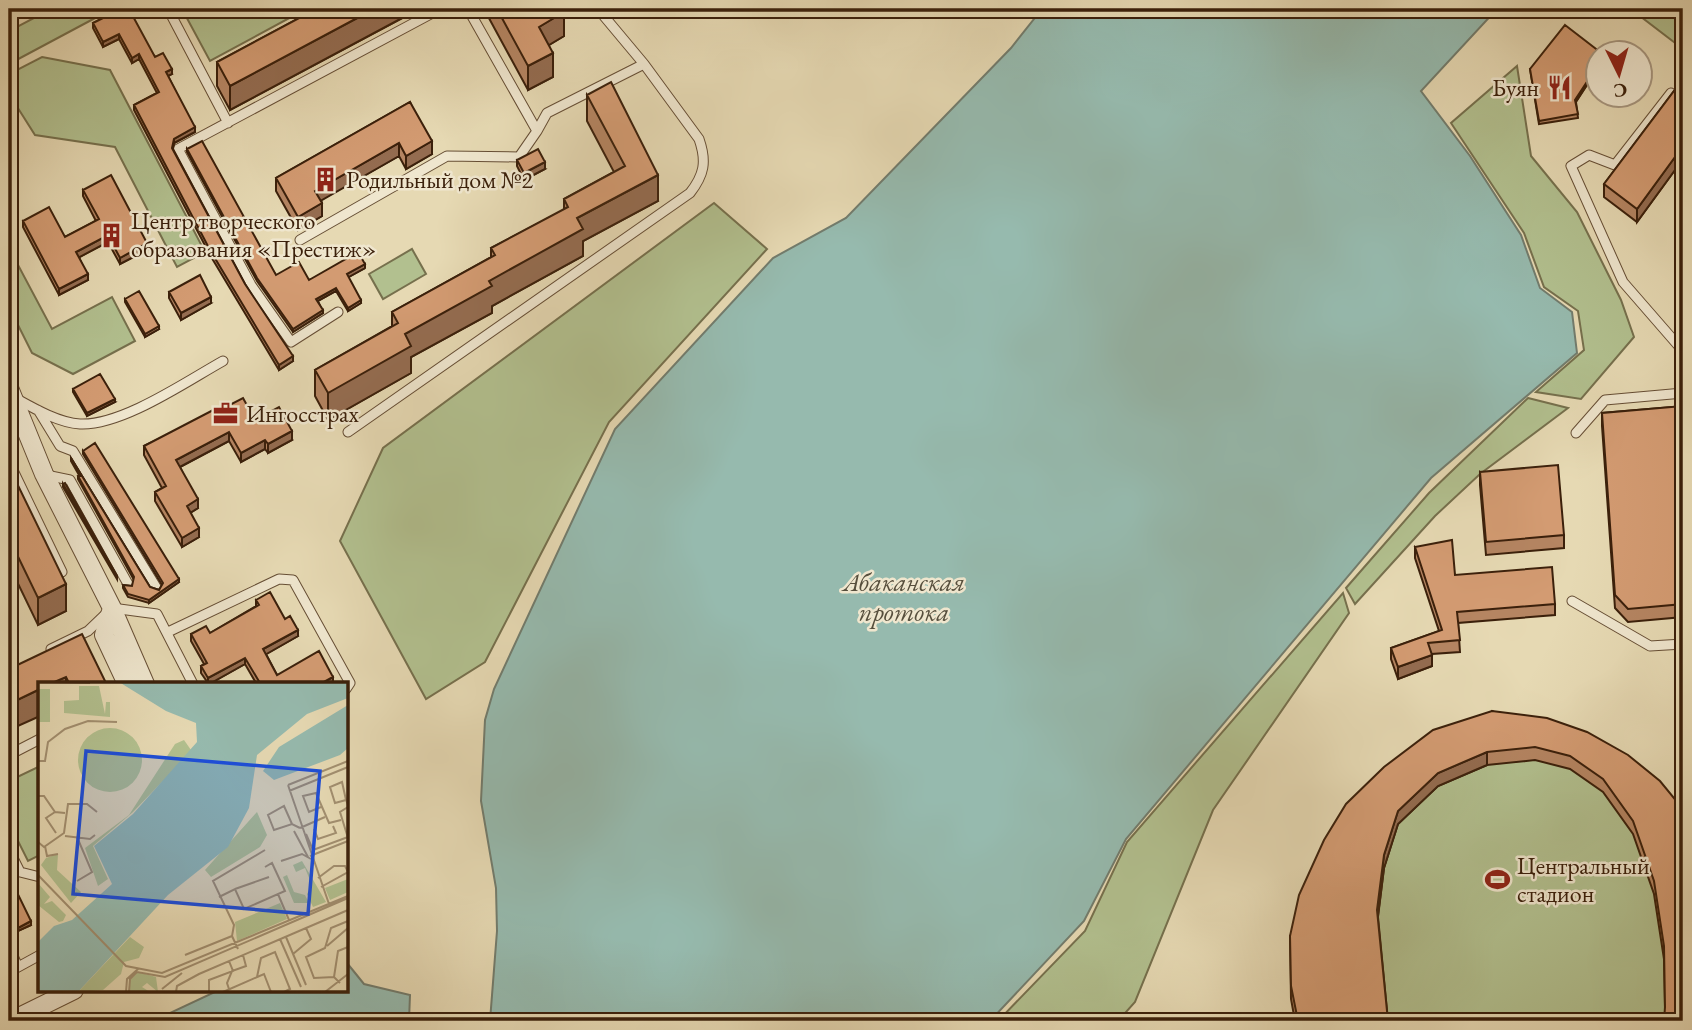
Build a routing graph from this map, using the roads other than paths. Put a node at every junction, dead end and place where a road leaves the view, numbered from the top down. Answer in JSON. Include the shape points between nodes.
{"nodes":[{"id":1,"x":168,"y":9,"type":"edge"},
{"id":2,"x":440,"y":9,"type":"edge"},
{"id":3,"x":468,"y":9,"type":"edge"},
{"id":4,"x":598,"y":9,"type":"edge"},
{"id":5,"x":644,"y":64,"type":"junction"},
{"id":6,"x":1671,"y":93,"type":"edge"},
{"id":7,"x":228,"y":123,"type":"junction"},
{"id":8,"x":537,"y":131,"type":"junction"},
{"id":9,"x":300,"y":240,"type":"dead end"},
{"id":10,"x":338,"y":312,"type":"dead end"},
{"id":11,"x":1683,"y":351,"type":"edge"},
{"id":12,"x":223,"y":361,"type":"dead end"},
{"id":13,"x":11,"y":393,"type":"edge"},
{"id":14,"x":1683,"y":393,"type":"edge"},
{"id":15,"x":38,"y":410,"type":"junction"},
{"id":16,"x":14,"y":419,"type":"edge"},
{"id":17,"x":348,"y":432,"type":"dead end"},
{"id":18,"x":1576,"y":433,"type":"dead end"},
{"id":19,"x":9,"y":462,"type":"edge"},
{"id":20,"x":44,"y":474,"type":"junction"},
{"id":21,"x":62,"y":572,"type":"edge"},
{"id":22,"x":128,"y":584,"type":"edge"},
{"id":23,"x":156,"y":587,"type":"edge"},
{"id":24,"x":1572,"y":601,"type":"dead end"},
{"id":25,"x":112,"y":608,"type":"junction"},
{"id":26,"x":168,"y":632,"type":"junction"},
{"id":27,"x":1683,"y":644,"type":"edge"},
{"id":28,"x":43,"y":653,"type":"edge"},
{"id":29,"x":126,"y":682,"type":"edge"},
{"id":30,"x":144,"y":682,"type":"edge"},
{"id":31,"x":192,"y":682,"type":"edge"},
{"id":32,"x":348,"y":686,"type":"edge"},
{"id":33,"x":38,"y":740,"type":"edge"},
{"id":34,"x":9,"y":755,"type":"edge"},
{"id":35,"x":9,"y":850,"type":"edge"},
{"id":36,"x":38,"y":876,"type":"edge"},
{"id":37,"x":9,"y":947,"type":"edge"},
{"id":38,"x":38,"y":956,"type":"edge"},
{"id":39,"x":13,"y":970,"type":"edge"},
{"id":40,"x":70,"y":992,"type":"edge"},
{"id":41,"x":10,"y":1021,"type":"edge"}],
"edges":[{"from":1,"to":7,"type":"lane"},
{"from":2,"to":7,"type":"lane"},
{"from":3,"to":8,"type":"lane"},
{"from":4,"to":5,"type":"lane"},
{"from":5,"to":8,"type":"lane","via":[[547,113]]},
{"from":5,"to":17,"type":"lane","via":[[705,154],[703,176],[690,193]]},
{"from":6,"to":11,"type":"lane","via":[[1615,165],[1589,155],[1572,166],[1623,282]]},
{"from":7,"to":10,"type":"lane","via":[[178,149],[251,285],[291,342]]},
{"from":8,"to":9,"type":"lane","via":[[519,157],[447,156]]},
{"from":12,"to":15,"type":"lane","via":[[124,415],[80,424]]},
{"from":13,"to":15,"type":"lane"},
{"from":13,"to":16,"type":"street"},
{"from":14,"to":18,"type":"lane","via":[[1605,400]]},
{"from":15,"to":23,"type":"lane","via":[[60,446],[73,451]]},
{"from":16,"to":20,"type":"street"},
{"from":19,"to":21,"type":"lane"},
{"from":20,"to":22,"type":"lane","via":[[70,480]]},
{"from":20,"to":25,"type":"street"},
{"from":24,"to":27,"type":"lane","via":[[1650,646]]},
{"from":25,"to":26,"type":"lane","via":[[157,614]]},
{"from":25,"to":28,"type":"lane","via":[[88,631]]},
{"from":25,"to":29,"type":"street","via":[[104,635]]},
{"from":25,"to":30,"type":"street"},
{"from":26,"to":31,"type":"lane"},
{"from":26,"to":32,"type":"lane","via":[[279,579],[293,580]]},
{"from":33,"to":34,"type":"lane"},
{"from":35,"to":36,"type":"lane","via":[[20,872]]},
{"from":37,"to":39,"type":"lane"},
{"from":38,"to":39,"type":"lane"},
{"from":40,"to":41,"type":"street"}]}
